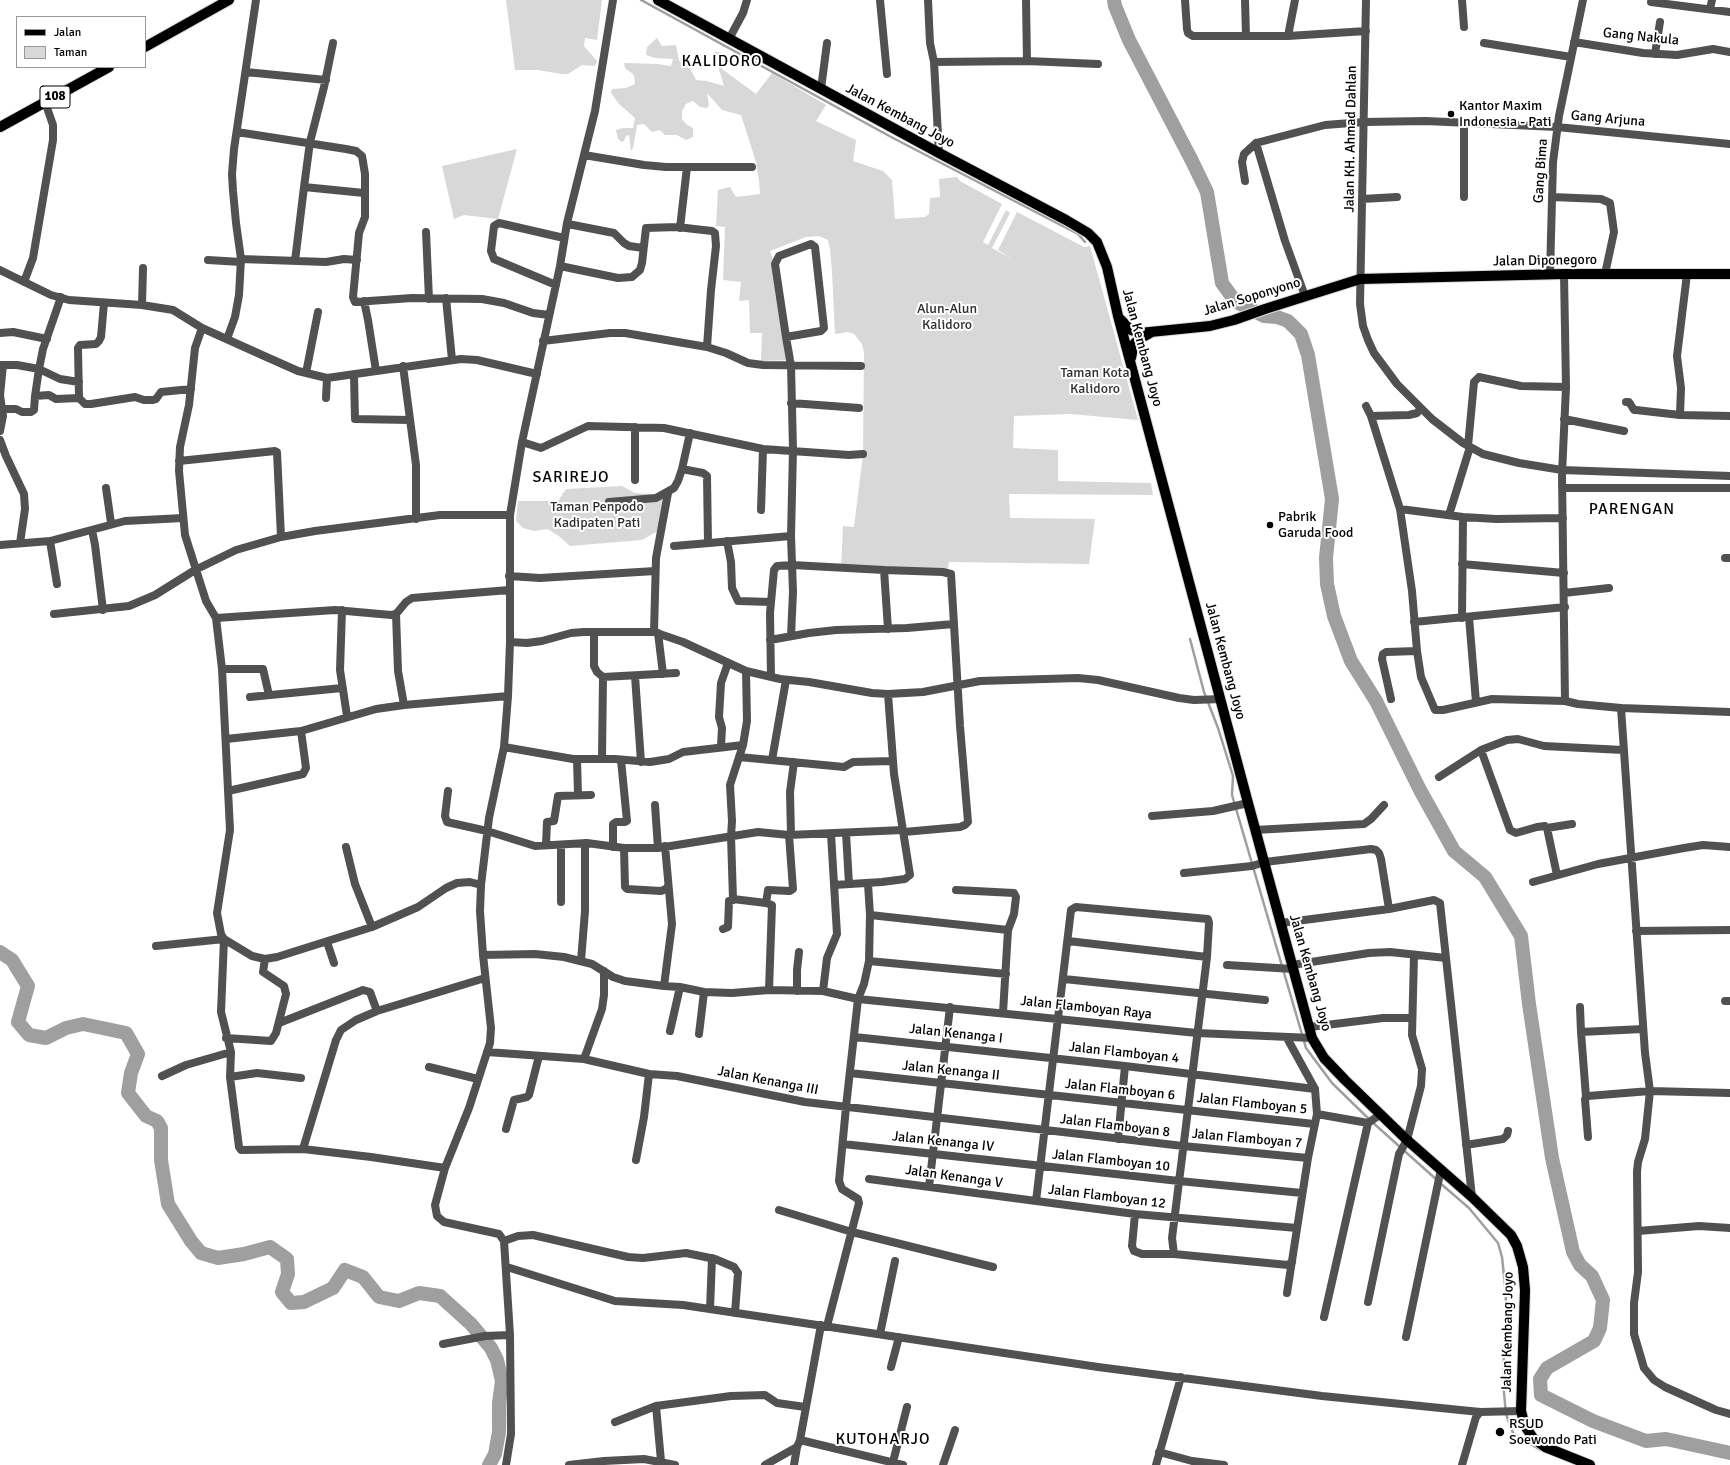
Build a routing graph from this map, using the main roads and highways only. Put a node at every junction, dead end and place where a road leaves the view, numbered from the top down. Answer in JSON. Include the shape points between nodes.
{"nodes":[{"id":1,"x":229,"y":0,"type":"edge"},
{"id":2,"x":658,"y":0,"type":"edge"},
{"id":3,"x":146,"y":46,"type":"edge"},
{"id":4,"x":107,"y":68,"type":"edge"},
{"id":5,"x":0,"y":127,"type":"edge"},
{"id":6,"x":1730,"y":274,"type":"edge"},
{"id":7,"x":1360,"y":279,"type":"joint"},
{"id":8,"x":1118,"y":316,"type":"junction"},
{"id":9,"x":1150,"y":333,"type":"junction"},
{"id":10,"x":1131,"y":364,"type":"junction"},
{"id":11,"x":1590,"y":1465,"type":"edge"}],
"edges":[{"from":1,"to":3,"type":"main road"},
{"from":2,"to":8,"type":"main road","name":"Jalan Kembang Joyo","via":[[1088,233],[1102,251]]},
{"from":4,"to":5,"type":"main road","number":"108"},
{"from":6,"to":7,"type":"main road","name":"Jalan Diponegoro","via":[[1550,274]]},
{"from":7,"to":9,"type":"main road","name":"Jalan Soponyono","via":[[1234,320],[1210,326]]},
{"from":8,"to":9,"type":"main road","via":[[1131,330]]},
{"from":8,"to":10,"type":"main road","name":"Jalan Kembang Joyo"},
{"from":9,"to":10,"type":"main road","via":[[1134,344]]},
{"from":10,"to":11,"type":"main road","name":"Jalan Kembang Joyo","via":[[1312,1038],[1324,1058],[1407,1140],[1511,1235],[1523,1266],[1525,1290],[1521,1411],[1525,1426],[1533,1438],[1545,1447]]}]}
